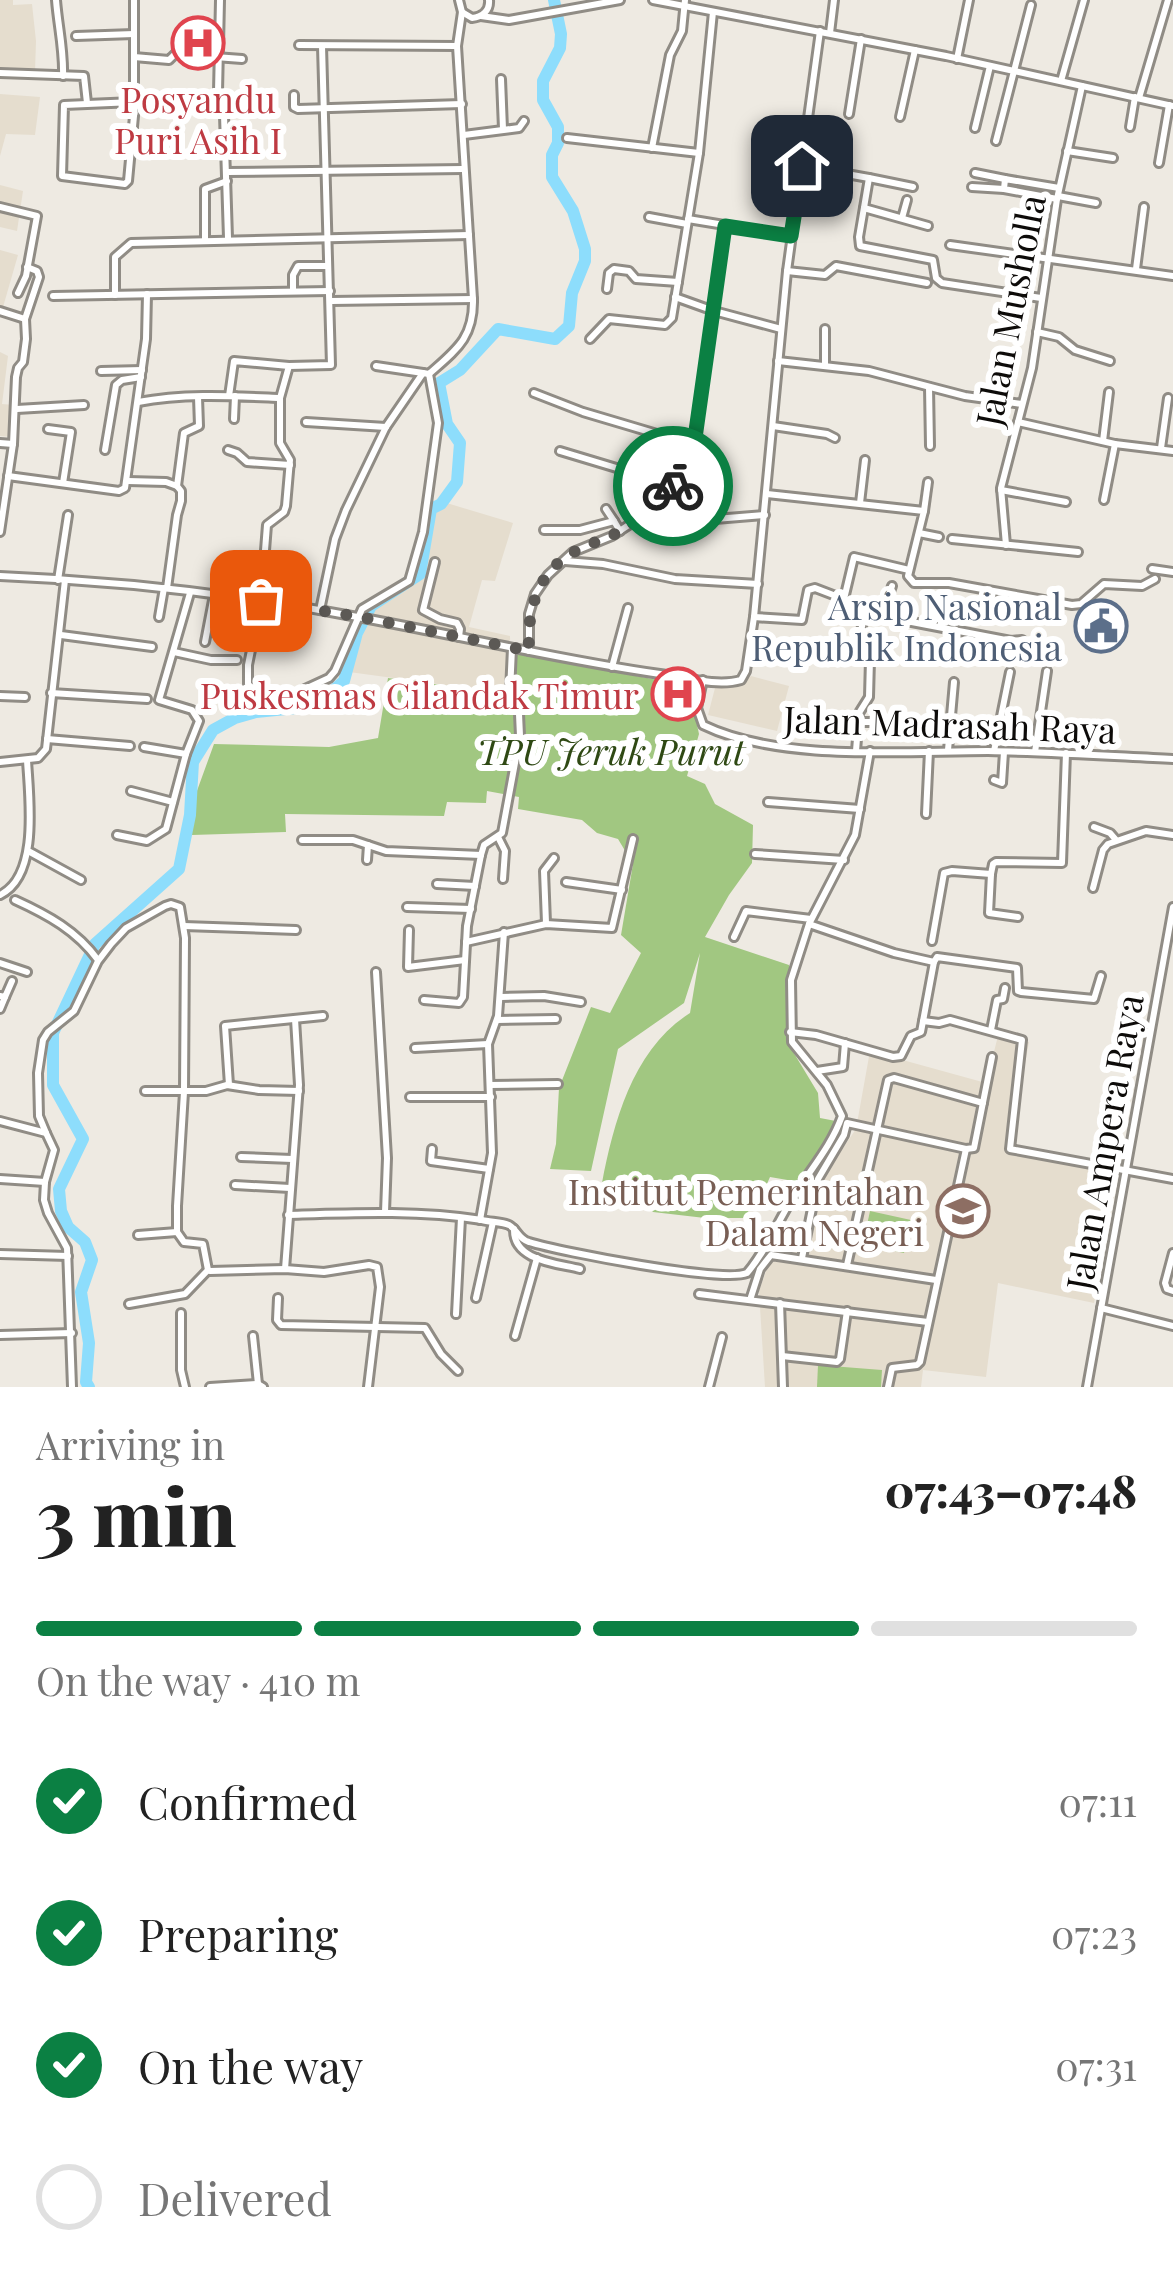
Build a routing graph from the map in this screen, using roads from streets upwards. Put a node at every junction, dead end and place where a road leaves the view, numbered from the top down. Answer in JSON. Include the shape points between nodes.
{"nodes":[{"id":1,"x":56,"y":0,"type":"edge"},
{"id":2,"x":134,"y":0,"type":"edge"},
{"id":3,"x":220,"y":0,"type":"edge"},
{"id":4,"x":460,"y":0,"type":"edge"},
{"id":5,"x":489,"y":0,"type":"edge"},
{"id":6,"x":620,"y":0,"type":"edge"},
{"id":7,"x":652,"y":0,"type":"edge"},
{"id":8,"x":834,"y":0,"type":"edge"},
{"id":9,"x":969,"y":0,"type":"edge"},
{"id":10,"x":1084,"y":0,"type":"edge"},
{"id":11,"x":1168,"y":0,"type":"edge"},
{"id":12,"x":685,"y":2,"type":"edge"},
{"id":13,"x":585,"y":4,"type":"edge"},
{"id":14,"x":1031,"y":5,"type":"dead end"},
{"id":15,"x":462,"y":12,"type":"junction"},
{"id":16,"x":713,"y":13,"type":"junction"},
{"id":17,"x":482,"y":16,"type":"junction"},
{"id":18,"x":820,"y":31,"type":"junction"},
{"id":19,"x":830,"y":33,"type":"junction"},
{"id":20,"x":134,"y":34,"type":"junction"},
{"id":21,"x":76,"y":36,"type":"dead end"},
{"id":22,"x":860,"y":39,"type":"junction"},
{"id":23,"x":299,"y":45,"type":"dead end"},
{"id":24,"x":322,"y":46,"type":"junction"},
{"id":25,"x":457,"y":46,"type":"junction"},
{"id":26,"x":915,"y":50,"type":"junction"},
{"id":27,"x":134,"y":57,"type":"junction"},
{"id":28,"x":219,"y":58,"type":"junction"},
{"id":29,"x":957,"y":58,"type":"junction"},
{"id":30,"x":242,"y":59,"type":"dead end"},
{"id":31,"x":990,"y":66,"type":"junction"},
{"id":32,"x":1014,"y":71,"type":"junction"},
{"id":33,"x":0,"y":73,"type":"edge"},
{"id":34,"x":63,"y":76,"type":"junction"},
{"id":35,"x":501,"y":79,"type":"dead end"},
{"id":36,"x":1061,"y":82,"type":"junction"},
{"id":37,"x":1082,"y":86,"type":"junction"},
{"id":38,"x":218,"y":92,"type":"dead end"},
{"id":39,"x":294,"y":95,"type":"dead end"},
{"id":40,"x":1137,"y":98,"type":"junction"},
{"id":41,"x":134,"y":102,"type":"junction"},
{"id":42,"x":87,"y":103,"type":"junction"},
{"id":43,"x":462,"y":104,"type":"junction"},
{"id":44,"x":1171,"y":106,"type":"edge"},
{"id":45,"x":322,"y":109,"type":"junction"},
{"id":46,"x":849,"y":114,"type":"dead end"},
{"id":47,"x":224,"y":115,"type":"dead end"},
{"id":48,"x":900,"y":116,"type":"dead end"},
{"id":49,"x":524,"y":121,"type":"dead end"},
{"id":50,"x":1130,"y":127,"type":"dead end"},
{"id":51,"x":975,"y":128,"type":"dead end"},
{"id":52,"x":503,"y":130,"type":"junction"},
{"id":53,"x":464,"y":135,"type":"junction"},
{"id":54,"x":568,"y":138,"type":"dead end"},
{"id":55,"x":996,"y":141,"type":"dead end"},
{"id":56,"x":652,"y":148,"type":"junction"},
{"id":57,"x":1066,"y":151,"type":"junction"},
{"id":58,"x":699,"y":153,"type":"junction"},
{"id":59,"x":1113,"y":158,"type":"dead end"},
{"id":60,"x":1159,"y":163,"type":"dead end"},
{"id":61,"x":802,"y":166,"type":"junction"},
{"id":62,"x":465,"y":169,"type":"junction"},
{"id":63,"x":324,"y":171,"type":"junction"},
{"id":64,"x":975,"y":173,"type":"dead end"},
{"id":65,"x":226,"y":177,"type":"junction"},
{"id":66,"x":869,"y":178,"type":"junction"},
{"id":67,"x":1005,"y":179,"type":"junction"},
{"id":68,"x":913,"y":187,"type":"dead end"},
{"id":69,"x":972,"y":187,"type":"dead end"},
{"id":70,"x":1004,"y":189,"type":"junction"},
{"id":71,"x":1058,"y":194,"type":"junction"},
{"id":72,"x":907,"y":200,"type":"dead end"},
{"id":73,"x":1096,"y":203,"type":"dead end"},
{"id":74,"x":0,"y":207,"type":"edge"},
{"id":75,"x":1144,"y":207,"type":"dead end"},
{"id":76,"x":865,"y":208,"type":"junction"},
{"id":77,"x":649,"y":217,"type":"dead end"},
{"id":78,"x":902,"y":218,"type":"junction"},
{"id":79,"x":688,"y":222,"type":"junction"},
{"id":80,"x":725,"y":226,"type":"junction"},
{"id":81,"x":928,"y":226,"type":"dead end"},
{"id":82,"x":469,"y":235,"type":"junction"},
{"id":83,"x":791,"y":236,"type":"junction"},
{"id":84,"x":327,"y":237,"type":"junction"},
{"id":85,"x":228,"y":239,"type":"junction"},
{"id":86,"x":205,"y":240,"type":"junction"},
{"id":87,"x":950,"y":245,"type":"dead end"},
{"id":88,"x":1048,"y":257,"type":"junction"},
{"id":89,"x":328,"y":266,"type":"junction"},
{"id":90,"x":27,"y":268,"type":"junction"},
{"id":91,"x":1136,"y":269,"type":"junction"},
{"id":92,"x":787,"y":271,"type":"junction"},
{"id":93,"x":1173,"y":276,"type":"edge"},
{"id":94,"x":678,"y":282,"type":"junction"},
{"id":95,"x":927,"y":283,"type":"dead end"},
{"id":96,"x":607,"y":289,"type":"dead end"},
{"id":97,"x":293,"y":291,"type":"junction"},
{"id":98,"x":330,"y":291,"type":"junction"},
{"id":99,"x":18,"y":292,"type":"dead end"},
{"id":100,"x":147,"y":294,"type":"junction"},
{"id":101,"x":115,"y":295,"type":"junction"},
{"id":102,"x":53,"y":296,"type":"dead end"},
{"id":103,"x":675,"y":297,"type":"junction"},
{"id":104,"x":1041,"y":298,"type":"junction"},
{"id":105,"x":473,"y":299,"type":"junction"},
{"id":106,"x":331,"y":302,"type":"junction"},
{"id":107,"x":0,"y":311,"type":"edge"},
{"id":108,"x":714,"y":311,"type":"junction"},
{"id":109,"x":25,"y":319,"type":"junction"},
{"id":110,"x":782,"y":329,"type":"junction"},
{"id":111,"x":825,"y":329,"type":"dead end"},
{"id":112,"x":1037,"y":332,"type":"junction"},
{"id":113,"x":590,"y":339,"type":"dead end"},
{"id":114,"x":778,"y":361,"type":"junction"},
{"id":115,"x":1110,"y":361,"type":"dead end"},
{"id":116,"x":825,"y":365,"type":"junction"},
{"id":117,"x":289,"y":366,"type":"junction"},
{"id":118,"x":376,"y":366,"type":"dead end"},
{"id":119,"x":101,"y":371,"type":"dead end"},
{"id":120,"x":141,"y":373,"type":"junction"},
{"id":121,"x":426,"y":374,"type":"junction"},
{"id":122,"x":929,"y":387,"type":"junction"},
{"id":123,"x":1109,"y":392,"type":"dead end"},
{"id":124,"x":534,"y":393,"type":"dead end"},
{"id":125,"x":232,"y":396,"type":"junction"},
{"id":126,"x":198,"y":397,"type":"junction"},
{"id":127,"x":280,"y":398,"type":"junction"},
{"id":128,"x":1168,"y":398,"type":"dead end"},
{"id":129,"x":138,"y":402,"type":"junction"},
{"id":130,"x":1022,"y":404,"type":"junction"},
{"id":131,"x":84,"y":405,"type":"dead end"},
{"id":132,"x":17,"y":409,"type":"junction"},
{"id":133,"x":234,"y":419,"type":"dead end"},
{"id":134,"x":306,"y":422,"type":"dead end"},
{"id":135,"x":1018,"y":422,"type":"junction"},
{"id":136,"x":773,"y":426,"type":"junction"},
{"id":137,"x":386,"y":427,"type":"junction"},
{"id":138,"x":48,"y":429,"type":"dead end"},
{"id":139,"x":835,"y":438,"type":"dead end"},
{"id":140,"x":1103,"y":441,"type":"junction"},
{"id":141,"x":0,"y":443,"type":"edge"},
{"id":142,"x":13,"y":444,"type":"junction"},
{"id":143,"x":1114,"y":444,"type":"junction"},
{"id":144,"x":694,"y":445,"type":"junction"},
{"id":145,"x":931,"y":446,"type":"dead end"},
{"id":146,"x":1161,"y":449,"type":"junction"},
{"id":147,"x":105,"y":450,"type":"dead end"},
{"id":148,"x":228,"y":451,"type":"dead end"},
{"id":149,"x":560,"y":451,"type":"dead end"},
{"id":150,"x":1173,"y":451,"type":"edge"},
{"id":151,"x":865,"y":460,"type":"dead end"},
{"id":152,"x":290,"y":465,"type":"junction"},
{"id":153,"x":8,"y":476,"type":"junction"},
{"id":154,"x":128,"y":481,"type":"junction"},
{"id":155,"x":928,"y":482,"type":"dead end"},
{"id":156,"x":62,"y":484,"type":"junction"},
{"id":157,"x":673,"y":485,"type":"junction"},
{"id":158,"x":177,"y":486,"type":"junction"},
{"id":159,"x":3,"y":488,"type":"edge"},
{"id":160,"x":1001,"y":490,"type":"junction"},
{"id":161,"x":767,"y":494,"type":"junction"},
{"id":162,"x":1104,"y":500,"type":"dead end"},
{"id":163,"x":1066,"y":502,"type":"dead end"},
{"id":164,"x":860,"y":503,"type":"junction"},
{"id":165,"x":606,"y":509,"type":"dead end"},
{"id":166,"x":924,"y":512,"type":"junction"},
{"id":167,"x":647,"y":513,"type":"junction"},
{"id":168,"x":68,"y":515,"type":"dead end"},
{"id":169,"x":765,"y":515,"type":"junction"},
{"id":170,"x":614,"y":521,"type":"junction"},
{"id":171,"x":544,"y":530,"type":"dead end"},
{"id":172,"x":620,"y":531,"type":"junction"},
{"id":173,"x":0,"y":532,"type":"edge"},
{"id":174,"x":918,"y":533,"type":"junction"},
{"id":175,"x":939,"y":537,"type":"dead end"},
{"id":176,"x":952,"y":539,"type":"dead end"},
{"id":177,"x":1006,"y":545,"type":"junction"},
{"id":178,"x":1078,"y":552,"type":"dead end"},
{"id":179,"x":561,"y":561,"type":"junction"},
{"id":180,"x":435,"y":562,"type":"dead end"},
{"id":181,"x":1153,"y":568,"type":"dead end"},
{"id":182,"x":909,"y":570,"type":"junction"},
{"id":183,"x":1173,"y":572,"type":"edge"},
{"id":184,"x":0,"y":576,"type":"edge"},
{"id":185,"x":1155,"y":579,"type":"dead end"},
{"id":186,"x":62,"y":580,"type":"junction"},
{"id":187,"x":758,"y":584,"type":"junction"},
{"id":188,"x":892,"y":586,"type":"dead end"},
{"id":189,"x":166,"y":588,"type":"junction"},
{"id":190,"x":190,"y":592,"type":"junction"},
{"id":191,"x":214,"y":595,"type":"junction"},
{"id":192,"x":946,"y":598,"type":"dead end"},
{"id":193,"x":844,"y":599,"type":"junction"},
{"id":194,"x":261,"y":601,"type":"junction"},
{"id":195,"x":628,"y":608,"type":"dead end"},
{"id":196,"x":867,"y":608,"type":"junction"},
{"id":197,"x":320,"y":610,"type":"junction"},
{"id":198,"x":426,"y":613,"type":"junction"},
{"id":199,"x":881,"y":614,"type":"junction"},
{"id":200,"x":159,"y":617,"type":"dead end"},
{"id":201,"x":362,"y":617,"type":"junction"},
{"id":202,"x":754,"y":617,"type":"junction"},
{"id":203,"x":940,"y":627,"type":"junction"},
{"id":204,"x":422,"y":629,"type":"junction"},
{"id":205,"x":59,"y":635,"type":"junction"},
{"id":206,"x":459,"y":637,"type":"junction"},
{"id":207,"x":205,"y":642,"type":"dead end"},
{"id":208,"x":857,"y":644,"type":"dead end"},
{"id":209,"x":152,"y":647,"type":"dead end"},
{"id":210,"x":512,"y":648,"type":"junction"},
{"id":211,"x":529,"y":651,"type":"junction"},
{"id":212,"x":174,"y":652,"type":"junction"},
{"id":213,"x":1041,"y":652,"type":"dead end"},
{"id":214,"x":870,"y":659,"type":"dead end"},
{"id":215,"x":237,"y":660,"type":"dead end"},
{"id":216,"x":612,"y":667,"type":"junction"},
{"id":217,"x":1048,"y":671,"type":"dead end"},
{"id":218,"x":1010,"y":672,"type":"dead end"},
{"id":219,"x":703,"y":680,"type":"junction"},
{"id":220,"x":954,"y":682,"type":"dead end"},
{"id":221,"x":51,"y":692,"type":"junction"},
{"id":222,"x":0,"y":696,"type":"edge"},
{"id":223,"x":25,"y":697,"type":"dead end"},
{"id":224,"x":147,"y":699,"type":"dead end"},
{"id":225,"x":857,"y":722,"type":"junction"},
{"id":226,"x":908,"y":722,"type":"dead end"},
{"id":227,"x":47,"y":739,"type":"junction"},
{"id":228,"x":130,"y":746,"type":"dead end"},
{"id":229,"x":144,"y":747,"type":"dead end"},
{"id":230,"x":856,"y":751,"type":"junction"},
{"id":231,"x":870,"y":751,"type":"junction"},
{"id":232,"x":929,"y":751,"type":"junction"},
{"id":233,"x":947,"y":751,"type":"junction"},
{"id":234,"x":994,"y":752,"type":"junction"},
{"id":235,"x":1004,"y":752,"type":"junction"},
{"id":236,"x":1035,"y":752,"type":"junction"},
{"id":237,"x":1066,"y":753,"type":"junction"},
{"id":238,"x":186,"y":754,"type":"junction"},
{"id":239,"x":27,"y":759,"type":"junction"},
{"id":240,"x":1173,"y":759,"type":"edge"},
{"id":241,"x":0,"y":762,"type":"edge"},
{"id":242,"x":1001,"y":783,"type":"dead end"},
{"id":243,"x":131,"y":791,"type":"dead end"},
{"id":244,"x":173,"y":802,"type":"junction"},
{"id":245,"x":768,"y":802,"type":"dead end"},
{"id":246,"x":860,"y":809,"type":"junction"},
{"id":247,"x":926,"y":814,"type":"dead end"},
{"id":248,"x":1094,"y":827,"type":"dead end"},
{"id":249,"x":1172,"y":834,"type":"edge"},
{"id":250,"x":117,"y":835,"type":"dead end"},
{"id":251,"x":498,"y":836,"type":"junction"},
{"id":252,"x":633,"y":839,"type":"dead end"},
{"id":253,"x":302,"y":840,"type":"dead end"},
{"id":254,"x":1117,"y":841,"type":"junction"},
{"id":255,"x":368,"y":845,"type":"junction"},
{"id":256,"x":29,"y":852,"type":"junction"},
{"id":257,"x":755,"y":854,"type":"dead end"},
{"id":258,"x":481,"y":855,"type":"junction"},
{"id":259,"x":554,"y":858,"type":"dead end"},
{"id":260,"x":367,"y":860,"type":"dead end"},
{"id":261,"x":844,"y":860,"type":"junction"},
{"id":262,"x":991,"y":874,"type":"junction"},
{"id":263,"x":503,"y":878,"type":"dead end"},
{"id":264,"x":81,"y":880,"type":"dead end"},
{"id":265,"x":566,"y":882,"type":"dead end"},
{"id":266,"x":436,"y":884,"type":"dead end"},
{"id":267,"x":475,"y":886,"type":"junction"},
{"id":268,"x":1093,"y":888,"type":"dead end"},
{"id":269,"x":622,"y":890,"type":"junction"},
{"id":270,"x":0,"y":895,"type":"edge"},
{"id":271,"x":15,"y":900,"type":"dead end"},
{"id":272,"x":407,"y":907,"type":"dead end"},
{"id":273,"x":1173,"y":907,"type":"edge"},
{"id":274,"x":471,"y":909,"type":"junction"},
{"id":275,"x":1018,"y":917,"type":"dead end"},
{"id":276,"x":810,"y":922,"type":"junction"},
{"id":277,"x":546,"y":924,"type":"junction"},
{"id":278,"x":184,"y":926,"type":"junction"},
{"id":279,"x":296,"y":930,"type":"dead end"},
{"id":280,"x":409,"y":930,"type":"dead end"},
{"id":281,"x":504,"y":932,"type":"junction"},
{"id":282,"x":734,"y":937,"type":"dead end"},
{"id":283,"x":932,"y":940,"type":"dead end"},
{"id":284,"x":466,"y":942,"type":"junction"},
{"id":285,"x":97,"y":959,"type":"junction"},
{"id":286,"x":465,"y":959,"type":"junction"},
{"id":287,"x":934,"y":962,"type":"junction"},
{"id":288,"x":0,"y":963,"type":"edge"},
{"id":289,"x":27,"y":972,"type":"dead end"},
{"id":290,"x":376,"y":972,"type":"dead end"},
{"id":291,"x":1100,"y":976,"type":"dead end"},
{"id":292,"x":11,"y":981,"type":"dead end"},
{"id":293,"x":1005,"y":988,"type":"dead end"},
{"id":294,"x":2,"y":996,"type":"edge"},
{"id":295,"x":500,"y":997,"type":"junction"},
{"id":296,"x":424,"y":1000,"type":"dead end"},
{"id":297,"x":581,"y":1002,"type":"dead end"},
{"id":298,"x":0,"y":1009,"type":"edge"},
{"id":299,"x":322,"y":1016,"type":"dead end"},
{"id":300,"x":295,"y":1019,"type":"junction"},
{"id":301,"x":556,"y":1019,"type":"dead end"},
{"id":302,"x":497,"y":1020,"type":"junction"},
{"id":303,"x":923,"y":1021,"type":"junction"},
{"id":304,"x":991,"y":1030,"type":"junction"},
{"id":305,"x":790,"y":1032,"type":"junction"},
{"id":306,"x":845,"y":1043,"type":"junction"},
{"id":307,"x":488,"y":1044,"type":"junction"},
{"id":308,"x":416,"y":1048,"type":"dead end"},
{"id":309,"x":992,"y":1058,"type":"dead end"},
{"id":310,"x":817,"y":1071,"type":"junction"},
{"id":311,"x":490,"y":1084,"type":"junction"},
{"id":312,"x":558,"y":1084,"type":"dead end"},
{"id":313,"x":230,"y":1085,"type":"junction"},
{"id":314,"x":145,"y":1090,"type":"dead end"},
{"id":315,"x":299,"y":1091,"type":"junction"},
{"id":316,"x":184,"y":1092,"type":"junction"},
{"id":317,"x":410,"y":1097,"type":"dead end"},
{"id":318,"x":490,"y":1097,"type":"junction"},
{"id":319,"x":983,"y":1103,"type":"junction"},
{"id":320,"x":0,"y":1121,"type":"edge"},
{"id":321,"x":876,"y":1128,"type":"junction"},
{"id":322,"x":46,"y":1132,"type":"junction"},
{"id":323,"x":432,"y":1149,"type":"dead end"},
{"id":324,"x":966,"y":1149,"type":"junction"},
{"id":325,"x":241,"y":1157,"type":"dead end"},
{"id":326,"x":292,"y":1159,"type":"junction"},
{"id":327,"x":489,"y":1168,"type":"junction"},
{"id":328,"x":1125,"y":1170,"type":"junction"},
{"id":329,"x":0,"y":1179,"type":"edge"},
{"id":330,"x":1173,"y":1179,"type":"edge"},
{"id":331,"x":45,"y":1182,"type":"junction"},
{"id":332,"x":235,"y":1185,"type":"dead end"},
{"id":333,"x":290,"y":1188,"type":"junction"},
{"id":334,"x":386,"y":1212,"type":"junction"},
{"id":335,"x":288,"y":1215,"type":"junction"},
{"id":336,"x":460,"y":1218,"type":"junction"},
{"id":337,"x":479,"y":1220,"type":"junction"},
{"id":338,"x":493,"y":1222,"type":"junction"},
{"id":339,"x":514,"y":1229,"type":"junction"},
{"id":340,"x":177,"y":1232,"type":"junction"},
{"id":341,"x":138,"y":1235,"type":"dead end"},
{"id":342,"x":1173,"y":1252,"type":"edge"},
{"id":343,"x":0,"y":1254,"type":"edge"},
{"id":344,"x":68,"y":1256,"type":"junction"},
{"id":345,"x":537,"y":1258,"type":"junction"},
{"id":346,"x":802,"y":1258,"type":"junction"},
{"id":347,"x":847,"y":1265,"type":"junction"},
{"id":348,"x":285,"y":1269,"type":"junction"},
{"id":349,"x":580,"y":1269,"type":"dead end"},
{"id":350,"x":208,"y":1270,"type":"junction"},
{"id":351,"x":937,"y":1280,"type":"junction"},
{"id":352,"x":1173,"y":1291,"type":"edge"},
{"id":353,"x":699,"y":1294,"type":"dead end"},
{"id":354,"x":278,"y":1298,"type":"dead end"},
{"id":355,"x":476,"y":1298,"type":"dead end"},
{"id":356,"x":750,"y":1300,"type":"junction"},
{"id":357,"x":780,"y":1303,"type":"junction"},
{"id":358,"x":129,"y":1304,"type":"dead end"},
{"id":359,"x":1100,"y":1308,"type":"junction"},
{"id":360,"x":847,"y":1311,"type":"junction"},
{"id":361,"x":181,"y":1313,"type":"dead end"},
{"id":362,"x":455,"y":1314,"type":"dead end"},
{"id":363,"x":928,"y":1322,"type":"junction"},
{"id":364,"x":377,"y":1326,"type":"junction"},
{"id":365,"x":1173,"y":1326,"type":"edge"},
{"id":366,"x":72,"y":1333,"type":"junction"},
{"id":367,"x":0,"y":1334,"type":"edge"},
{"id":368,"x":254,"y":1336,"type":"dead end"},
{"id":369,"x":515,"y":1336,"type":"dead end"},
{"id":370,"x":722,"y":1337,"type":"dead end"},
{"id":371,"x":782,"y":1356,"type":"junction"},
{"id":372,"x":458,"y":1370,"type":"dead end"},
{"id":373,"x":260,"y":1385,"type":"edge"},
{"id":374,"x":72,"y":1387,"type":"edge"},
{"id":375,"x":185,"y":1387,"type":"edge"},
{"id":376,"x":210,"y":1387,"type":"edge"},
{"id":377,"x":368,"y":1387,"type":"edge"},
{"id":378,"x":709,"y":1387,"type":"edge"},
{"id":379,"x":783,"y":1387,"type":"edge"},
{"id":380,"x":888,"y":1387,"type":"edge"},
{"id":381,"x":1088,"y":1387,"type":"edge"}],
"edges":[{"from":1,"to":34,"type":"street"},
{"from":2,"to":20,"type":"street"},
{"from":3,"to":28,"type":"street"},
{"from":4,"to":15,"type":"street"},
{"from":5,"to":17,"type":"street"},
{"from":6,"to":13,"type":"street"},
{"from":7,"to":12,"type":"street"},
{"from":8,"to":19,"type":"street"},
{"from":9,"to":29,"type":"street"},
{"from":10,"to":36,"type":"street"},
{"from":11,"to":40,"type":"street"},
{"from":12,"to":16,"type":"street"},
{"from":12,"to":56,"type":"street"},
{"from":13,"to":17,"type":"street","via":[[544,15]]},
{"from":14,"to":32,"type":"street"},
{"from":15,"to":17,"type":"street"},
{"from":15,"to":25,"type":"street"},
{"from":16,"to":18,"type":"street"},
{"from":16,"to":58,"type":"street"},
{"from":18,"to":19,"type":"street"},
{"from":18,"to":61,"type":"street"},
{"from":19,"to":22,"type":"street"},
{"from":20,"to":21,"type":"street"},
{"from":20,"to":27,"type":"street"},
{"from":22,"to":26,"type":"street"},
{"from":22,"to":46,"type":"street"},
{"from":23,"to":24,"type":"street"},
{"from":24,"to":25,"type":"street"},
{"from":24,"to":45,"type":"street"},
{"from":25,"to":43,"type":"street"},
{"from":26,"to":29,"type":"street"},
{"from":26,"to":48,"type":"street"},
{"from":27,"to":28,"type":"street"},
{"from":27,"to":41,"type":"street"},
{"from":28,"to":30,"type":"street"},
{"from":28,"to":38,"type":"street"},
{"from":29,"to":31,"type":"street"},
{"from":31,"to":32,"type":"street"},
{"from":31,"to":51,"type":"street"},
{"from":32,"to":36,"type":"street"},
{"from":32,"to":55,"type":"street"},
{"from":33,"to":34,"type":"street"},
{"from":34,"to":42,"type":"street","via":[[86,77]]},
{"from":35,"to":52,"type":"street"},
{"from":36,"to":37,"type":"street"},
{"from":37,"to":40,"type":"street"},
{"from":37,"to":57,"type":"street","name":"Jalan Musholla"},
{"from":39,"to":45,"type":"street","via":[[296,109]]},
{"from":40,"to":44,"type":"street"},
{"from":40,"to":50,"type":"street"},
{"from":41,"to":42,"type":"street"},
{"from":41,"to":42,"type":"street","via":[[125,184],[62,175],[63,107]]},
{"from":43,"to":45,"type":"street"},
{"from":43,"to":53,"type":"street"},
{"from":44,"to":60,"type":"street"},
{"from":45,"to":63,"type":"street"},
{"from":47,"to":65,"type":"street"},
{"from":49,"to":52,"type":"street"},
{"from":52,"to":53,"type":"street"},
{"from":53,"to":62,"type":"street"},
{"from":54,"to":56,"type":"street"},
{"from":56,"to":58,"type":"street"},
{"from":57,"to":59,"type":"street"},
{"from":57,"to":71,"type":"street","name":"Jalan Musholla"},
{"from":58,"to":79,"type":"street"},
{"from":61,"to":66,"type":"street"},
{"from":61,"to":83,"type":"street"},
{"from":62,"to":63,"type":"street"},
{"from":62,"to":82,"type":"street"},
{"from":63,"to":65,"type":"street"},
{"from":63,"to":84,"type":"street"},
{"from":64,"to":67,"type":"street"},
{"from":65,"to":85,"type":"street"},
{"from":65,"to":86,"type":"street","via":[[205,189]]},
{"from":66,"to":68,"type":"street"},
{"from":66,"to":76,"type":"street"},
{"from":67,"to":70,"type":"street"},
{"from":67,"to":71,"type":"street"},
{"from":69,"to":70,"type":"street"},
{"from":70,"to":71,"type":"street"},
{"from":71,"to":73,"type":"street"},
{"from":71,"to":88,"type":"street","name":"Jalan Musholla"},
{"from":72,"to":78,"type":"street"},
{"from":74,"to":90,"type":"street","via":[[38,216]]},
{"from":75,"to":91,"type":"street"},
{"from":76,"to":78,"type":"street"},
{"from":76,"to":104,"type":"street","via":[[861,247],[933,260],[942,283]]},
{"from":77,"to":79,"type":"street"},
{"from":78,"to":81,"type":"street"},
{"from":79,"to":80,"type":"street"},
{"from":79,"to":94,"type":"street"},
{"from":80,"to":83,"type":"street"},
{"from":80,"to":108,"type":"street"},
{"from":82,"to":84,"type":"street"},
{"from":82,"to":105,"type":"street"},
{"from":83,"to":92,"type":"street"},
{"from":84,"to":85,"type":"street"},
{"from":84,"to":89,"type":"street"},
{"from":85,"to":86,"type":"street"},
{"from":86,"to":101,"type":"street","via":[[125,246],[114,262]]},
{"from":87,"to":88,"type":"street"},
{"from":88,"to":91,"type":"street"},
{"from":88,"to":104,"type":"street","name":"Jalan Musholla"},
{"from":89,"to":97,"type":"street","via":[[298,266]]},
{"from":89,"to":98,"type":"street"},
{"from":90,"to":99,"type":"street"},
{"from":90,"to":109,"type":"street","via":[[39,277]]},
{"from":91,"to":93,"type":"street"},
{"from":92,"to":95,"type":"street","via":[[825,275],[836,266]]},
{"from":92,"to":110,"type":"street"},
{"from":94,"to":96,"type":"street","via":[[614,269]]},
{"from":94,"to":103,"type":"street"},
{"from":97,"to":98,"type":"street"},
{"from":97,"to":100,"type":"street"},
{"from":98,"to":106,"type":"street"},
{"from":100,"to":101,"type":"street"},
{"from":100,"to":120,"type":"street"},
{"from":101,"to":102,"type":"street"},
{"from":103,"to":108,"type":"street"},
{"from":103,"to":113,"type":"street","via":[[664,325],[607,319]]},
{"from":104,"to":112,"type":"street","name":"Jalan Musholla"},
{"from":105,"to":106,"type":"street"},
{"from":105,"to":121,"type":"street","via":[[469,334]]},
{"from":106,"to":117,"type":"street","via":[[331,365]]},
{"from":107,"to":109,"type":"street"},
{"from":108,"to":110,"type":"street"},
{"from":108,"to":144,"type":"street"},
{"from":109,"to":132,"type":"street"},
{"from":110,"to":114,"type":"street"},
{"from":111,"to":116,"type":"street"},
{"from":112,"to":115,"type":"street"},
{"from":112,"to":130,"type":"street","name":"Jalan Musholla"},
{"from":114,"to":116,"type":"street"},
{"from":114,"to":136,"type":"street"},
{"from":116,"to":122,"type":"street"},
{"from":117,"to":125,"type":"street","via":[[234,361]]},
{"from":117,"to":127,"type":"street"},
{"from":118,"to":121,"type":"street"},
{"from":119,"to":120,"type":"street"},
{"from":120,"to":129,"type":"street"},
{"from":120,"to":147,"type":"street","via":[[116,385]]},
{"from":121,"to":137,"type":"street"},
{"from":121,"to":201,"type":"street","via":[[438,423],[423,532],[410,578],[366,606]]},
{"from":122,"to":130,"type":"street"},
{"from":122,"to":145,"type":"street"},
{"from":123,"to":140,"type":"street"},
{"from":124,"to":144,"type":"street"},
{"from":125,"to":126,"type":"street"},
{"from":125,"to":127,"type":"street"},
{"from":125,"to":133,"type":"street"},
{"from":126,"to":129,"type":"street"},
{"from":126,"to":158,"type":"street","via":[[199,426],[184,433]]},
{"from":127,"to":152,"type":"street","via":[[280,443]]},
{"from":128,"to":146,"type":"street"},
{"from":129,"to":154,"type":"street"},
{"from":130,"to":135,"type":"street","name":"Jalan Musholla"},
{"from":131,"to":132,"type":"street"},
{"from":132,"to":142,"type":"street"},
{"from":134,"to":137,"type":"street"},
{"from":135,"to":140,"type":"street"},
{"from":135,"to":160,"type":"street","name":"Jalan Musholla"},
{"from":136,"to":139,"type":"street"},
{"from":136,"to":161,"type":"street"},
{"from":137,"to":197,"type":"street","via":[[335,539]]},
{"from":138,"to":156,"type":"street","via":[[71,432]]},
{"from":140,"to":143,"type":"street"},
{"from":141,"to":142,"type":"street"},
{"from":142,"to":153,"type":"street"},
{"from":143,"to":146,"type":"street"},
{"from":143,"to":162,"type":"street"},
{"from":144,"to":157,"type":"street"},
{"from":146,"to":150,"type":"street"},
{"from":148,"to":152,"type":"street"},
{"from":149,"to":157,"type":"street"},
{"from":151,"to":164,"type":"street"},
{"from":152,"to":194,"type":"street","via":[[286,509],[267,525]]},
{"from":153,"to":156,"type":"street"},
{"from":153,"to":159,"type":"street"},
{"from":154,"to":156,"type":"street","via":[[119,491]]},
{"from":154,"to":158,"type":"street"},
{"from":155,"to":166,"type":"street"},
{"from":157,"to":167,"type":"street"},
{"from":158,"to":189,"type":"street"},
{"from":159,"to":173,"type":"street"},
{"from":160,"to":163,"type":"street"},
{"from":160,"to":177,"type":"street","name":"Jalan Musholla"},
{"from":161,"to":164,"type":"street"},
{"from":161,"to":169,"type":"street"},
{"from":164,"to":166,"type":"street"},
{"from":165,"to":170,"type":"street"},
{"from":166,"to":174,"type":"street"},
{"from":167,"to":169,"type":"street","via":[[703,520]]},
{"from":167,"to":172,"type":"street"},
{"from":168,"to":186,"type":"street"},
{"from":169,"to":187,"type":"street"},
{"from":170,"to":171,"type":"street"},
{"from":170,"to":172,"type":"street"},
{"from":172,"to":179,"type":"street"},
{"from":174,"to":175,"type":"street"},
{"from":174,"to":182,"type":"street"},
{"from":176,"to":177,"type":"street"},
{"from":177,"to":178,"type":"street"},
{"from":179,"to":187,"type":"street"},
{"from":179,"to":211,"type":"street","via":[[535,595]]},
{"from":180,"to":198,"type":"street"},
{"from":181,"to":183,"type":"street"},
{"from":182,"to":185,"type":"street","via":[[914,583],[1065,605],[1082,604],[1108,583]]},
{"from":182,"to":193,"type":"street","via":[[854,557]]},
{"from":184,"to":186,"type":"street"},
{"from":186,"to":189,"type":"street"},
{"from":186,"to":205,"type":"street"},
{"from":187,"to":202,"type":"street"},
{"from":188,"to":199,"type":"street"},
{"from":189,"to":190,"type":"street"},
{"from":189,"to":200,"type":"street"},
{"from":190,"to":191,"type":"street"},
{"from":190,"to":212,"type":"street"},
{"from":191,"to":194,"type":"street"},
{"from":191,"to":207,"type":"street"},
{"from":192,"to":203,"type":"street"},
{"from":193,"to":196,"type":"street"},
{"from":193,"to":202,"type":"street","via":[[810,589],[803,620]]},
{"from":194,"to":197,"type":"street"},
{"from":194,"to":201,"type":"street","via":[[250,685],[274,700],[329,678]]},
{"from":195,"to":216,"type":"street"},
{"from":196,"to":199,"type":"street"},
{"from":196,"to":208,"type":"street"},
{"from":197,"to":201,"type":"street"},
{"from":198,"to":204,"type":"street"},
{"from":198,"to":206,"type":"street","via":[[458,622]]},
{"from":199,"to":203,"type":"street"},
{"from":201,"to":204,"type":"street"},
{"from":202,"to":219,"type":"street","via":[[743,678]]},
{"from":203,"to":213,"type":"street","via":[[1022,640]]},
{"from":204,"to":206,"type":"street"},
{"from":205,"to":209,"type":"street"},
{"from":205,"to":221,"type":"street"},
{"from":206,"to":210,"type":"street"},
{"from":210,"to":211,"type":"street"},
{"from":210,"to":251,"type":"street","via":[[520,736]]},
{"from":211,"to":216,"type":"street"},
{"from":212,"to":215,"type":"street"},
{"from":212,"to":238,"type":"street","via":[[159,700],[198,717]]},
{"from":214,"to":225,"type":"street","via":[[869,697]]},
{"from":216,"to":219,"type":"street"},
{"from":217,"to":236,"type":"street"},
{"from":218,"to":234,"type":"street"},
{"from":219,"to":230,"type":"street","name":"Jalan Madrasah Raya","via":[[697,713],[708,728],[777,745]]},
{"from":220,"to":233,"type":"street"},
{"from":221,"to":224,"type":"street"},
{"from":221,"to":227,"type":"street"},
{"from":222,"to":223,"type":"street"},
{"from":225,"to":226,"type":"street"},
{"from":225,"to":230,"type":"street"},
{"from":227,"to":228,"type":"street"},
{"from":227,"to":239,"type":"street","via":[[43,754]]},
{"from":229,"to":238,"type":"street"},
{"from":230,"to":231,"type":"street","name":"Jalan Madrasah Raya"},
{"from":231,"to":232,"type":"street","name":"Jalan Madrasah Raya"},
{"from":231,"to":246,"type":"street"},
{"from":232,"to":233,"type":"street","name":"Jalan Madrasah Raya"},
{"from":232,"to":247,"type":"street"},
{"from":233,"to":234,"type":"street","name":"Jalan Madrasah Raya"},
{"from":234,"to":235,"type":"street","name":"Jalan Madrasah Raya"},
{"from":235,"to":236,"type":"street","name":"Jalan Madrasah Raya"},
{"from":235,"to":242,"type":"street"},
{"from":236,"to":237,"type":"street","name":"Jalan Madrasah Raya"},
{"from":237,"to":240,"type":"street","name":"Jalan Madrasah Raya"},
{"from":237,"to":262,"type":"street","via":[[1063,862],[996,862]]},
{"from":238,"to":244,"type":"street"},
{"from":239,"to":241,"type":"street"},
{"from":239,"to":256,"type":"street"},
{"from":243,"to":244,"type":"street"},
{"from":244,"to":250,"type":"street","via":[[164,833],[147,841]]},
{"from":245,"to":246,"type":"street"},
{"from":246,"to":261,"type":"street"},
{"from":248,"to":254,"type":"street"},
{"from":249,"to":254,"type":"street","via":[[1146,830]]},
{"from":251,"to":258,"type":"street"},
{"from":251,"to":263,"type":"street"},
{"from":252,"to":269,"type":"street"},
{"from":253,"to":255,"type":"street"},
{"from":254,"to":268,"type":"street","via":[[1104,848]]},
{"from":255,"to":258,"type":"street"},
{"from":255,"to":260,"type":"street"},
{"from":256,"to":264,"type":"street"},
{"from":256,"to":270,"type":"street"},
{"from":257,"to":261,"type":"street"},
{"from":258,"to":267,"type":"street"},
{"from":259,"to":277,"type":"street","via":[[544,871]]},
{"from":261,"to":276,"type":"street"},
{"from":262,"to":275,"type":"street","via":[[989,913]]},
{"from":262,"to":283,"type":"street","via":[[944,873]]},
{"from":265,"to":269,"type":"street"},
{"from":266,"to":267,"type":"street"},
{"from":267,"to":274,"type":"street"},
{"from":269,"to":277,"type":"street","via":[[609,930]]},
{"from":271,"to":285,"type":"street","via":[[76,934]]},
{"from":272,"to":274,"type":"street"},
{"from":273,"to":328,"type":"street","name":"Jalan Ampera Raya"},
{"from":274,"to":284,"type":"street"},
{"from":276,"to":282,"type":"street","via":[[746,911]]},
{"from":276,"to":287,"type":"street"},
{"from":276,"to":305,"type":"street","via":[[792,971]]},
{"from":277,"to":281,"type":"street"},
{"from":278,"to":279,"type":"street"},
{"from":278,"to":285,"type":"street","via":[[180,907],[165,906],[126,928]]},
{"from":278,"to":316,"type":"street"},
{"from":280,"to":286,"type":"street","via":[[408,967]]},
{"from":281,"to":284,"type":"street"},
{"from":281,"to":295,"type":"street"},
{"from":284,"to":286,"type":"street"},
{"from":285,"to":322,"type":"street","via":[[74,1011],[43,1040],[39,1116]]},
{"from":286,"to":296,"type":"street","via":[[460,1003]]},
{"from":287,"to":291,"type":"street","via":[[1017,968],[1018,991],[1094,999]]},
{"from":287,"to":303,"type":"street"},
{"from":288,"to":289,"type":"street"},
{"from":290,"to":334,"type":"street"},
{"from":292,"to":294,"type":"street"},
{"from":293,"to":304,"type":"street"},
{"from":294,"to":298,"type":"street"},
{"from":295,"to":297,"type":"street"},
{"from":295,"to":302,"type":"street"},
{"from":299,"to":300,"type":"street"},
{"from":300,"to":313,"type":"street","via":[[225,1026]]},
{"from":300,"to":315,"type":"street"},
{"from":301,"to":302,"type":"street"},
{"from":302,"to":307,"type":"street"},
{"from":303,"to":304,"type":"street"},
{"from":303,"to":306,"type":"street","via":[[901,1056]]},
{"from":304,"to":328,"type":"street","via":[[1023,1042],[1010,1149]]},
{"from":305,"to":306,"type":"street"},
{"from":305,"to":310,"type":"street"},
{"from":306,"to":310,"type":"street","via":[[843,1067]]},
{"from":307,"to":308,"type":"street"},
{"from":307,"to":311,"type":"street"},
{"from":309,"to":319,"type":"street"},
{"from":310,"to":339,"type":"street","via":[[841,1109],[838,1127],[740,1276],[577,1253],[525,1241]]},
{"from":311,"to":312,"type":"street"},
{"from":311,"to":318,"type":"street"},
{"from":313,"to":315,"type":"street"},
{"from":313,"to":316,"type":"street"},
{"from":314,"to":316,"type":"street"},
{"from":315,"to":326,"type":"street"},
{"from":316,"to":340,"type":"street"},
{"from":317,"to":318,"type":"street"},
{"from":318,"to":327,"type":"street"},
{"from":319,"to":321,"type":"street","via":[[892,1078]]},
{"from":319,"to":324,"type":"street","via":[[975,1147]]},
{"from":320,"to":322,"type":"street"},
{"from":321,"to":324,"type":"street"},
{"from":321,"to":346,"type":"street","via":[[847,1123],[818,1179]]},
{"from":321,"to":347,"type":"street"},
{"from":322,"to":331,"type":"street","via":[[54,1150]]},
{"from":323,"to":327,"type":"street","via":[[431,1161]]},
{"from":324,"to":351,"type":"street"},
{"from":325,"to":326,"type":"street"},
{"from":326,"to":333,"type":"street"},
{"from":327,"to":337,"type":"street"},
{"from":328,"to":330,"type":"street"},
{"from":328,"to":359,"type":"street","name":"Jalan Ampera Raya"},
{"from":329,"to":331,"type":"street"},
{"from":331,"to":344,"type":"street","via":[[46,1207]]},
{"from":332,"to":333,"type":"street"},
{"from":333,"to":335,"type":"street"},
{"from":334,"to":335,"type":"street"},
{"from":334,"to":336,"type":"street"},
{"from":335,"to":348,"type":"street"},
{"from":336,"to":337,"type":"street"},
{"from":336,"to":362,"type":"street"},
{"from":337,"to":338,"type":"street"},
{"from":338,"to":339,"type":"street"},
{"from":338,"to":355,"type":"street"},
{"from":339,"to":345,"type":"street","via":[[516,1246]]},
{"from":340,"to":341,"type":"street"},
{"from":340,"to":350,"type":"street","via":[[203,1244]]},
{"from":342,"to":352,"type":"street","via":[[1165,1286]]},
{"from":343,"to":344,"type":"street"},
{"from":344,"to":366,"type":"street"},
{"from":345,"to":349,"type":"street"},
{"from":345,"to":369,"type":"street"},
{"from":346,"to":347,"type":"street"},
{"from":346,"to":356,"type":"street","via":[[767,1258]]},
{"from":347,"to":351,"type":"street"},
{"from":348,"to":350,"type":"street"},
{"from":348,"to":364,"type":"street","via":[[377,1267]]},
{"from":350,"to":358,"type":"street","via":[[188,1292]]},
{"from":351,"to":363,"type":"street"},
{"from":353,"to":356,"type":"street"},
{"from":354,"to":364,"type":"street","via":[[281,1325]]},
{"from":356,"to":357,"type":"street"},
{"from":357,"to":360,"type":"street"},
{"from":357,"to":371,"type":"street"},
{"from":359,"to":365,"type":"street"},
{"from":359,"to":381,"type":"street","name":"Jalan Ampera Raya"},
{"from":360,"to":363,"type":"street"},
{"from":360,"to":371,"type":"street","via":[[838,1361]]},
{"from":361,"to":375,"type":"street"},
{"from":363,"to":380,"type":"street","via":[[918,1364],[892,1368]]},
{"from":364,"to":372,"type":"street","via":[[425,1328]]},
{"from":364,"to":377,"type":"street"},
{"from":366,"to":367,"type":"street"},
{"from":366,"to":374,"type":"street"},
{"from":368,"to":373,"type":"street"},
{"from":370,"to":378,"type":"street"},
{"from":371,"to":379,"type":"street"},
{"from":373,"to":376,"type":"street"}]}
